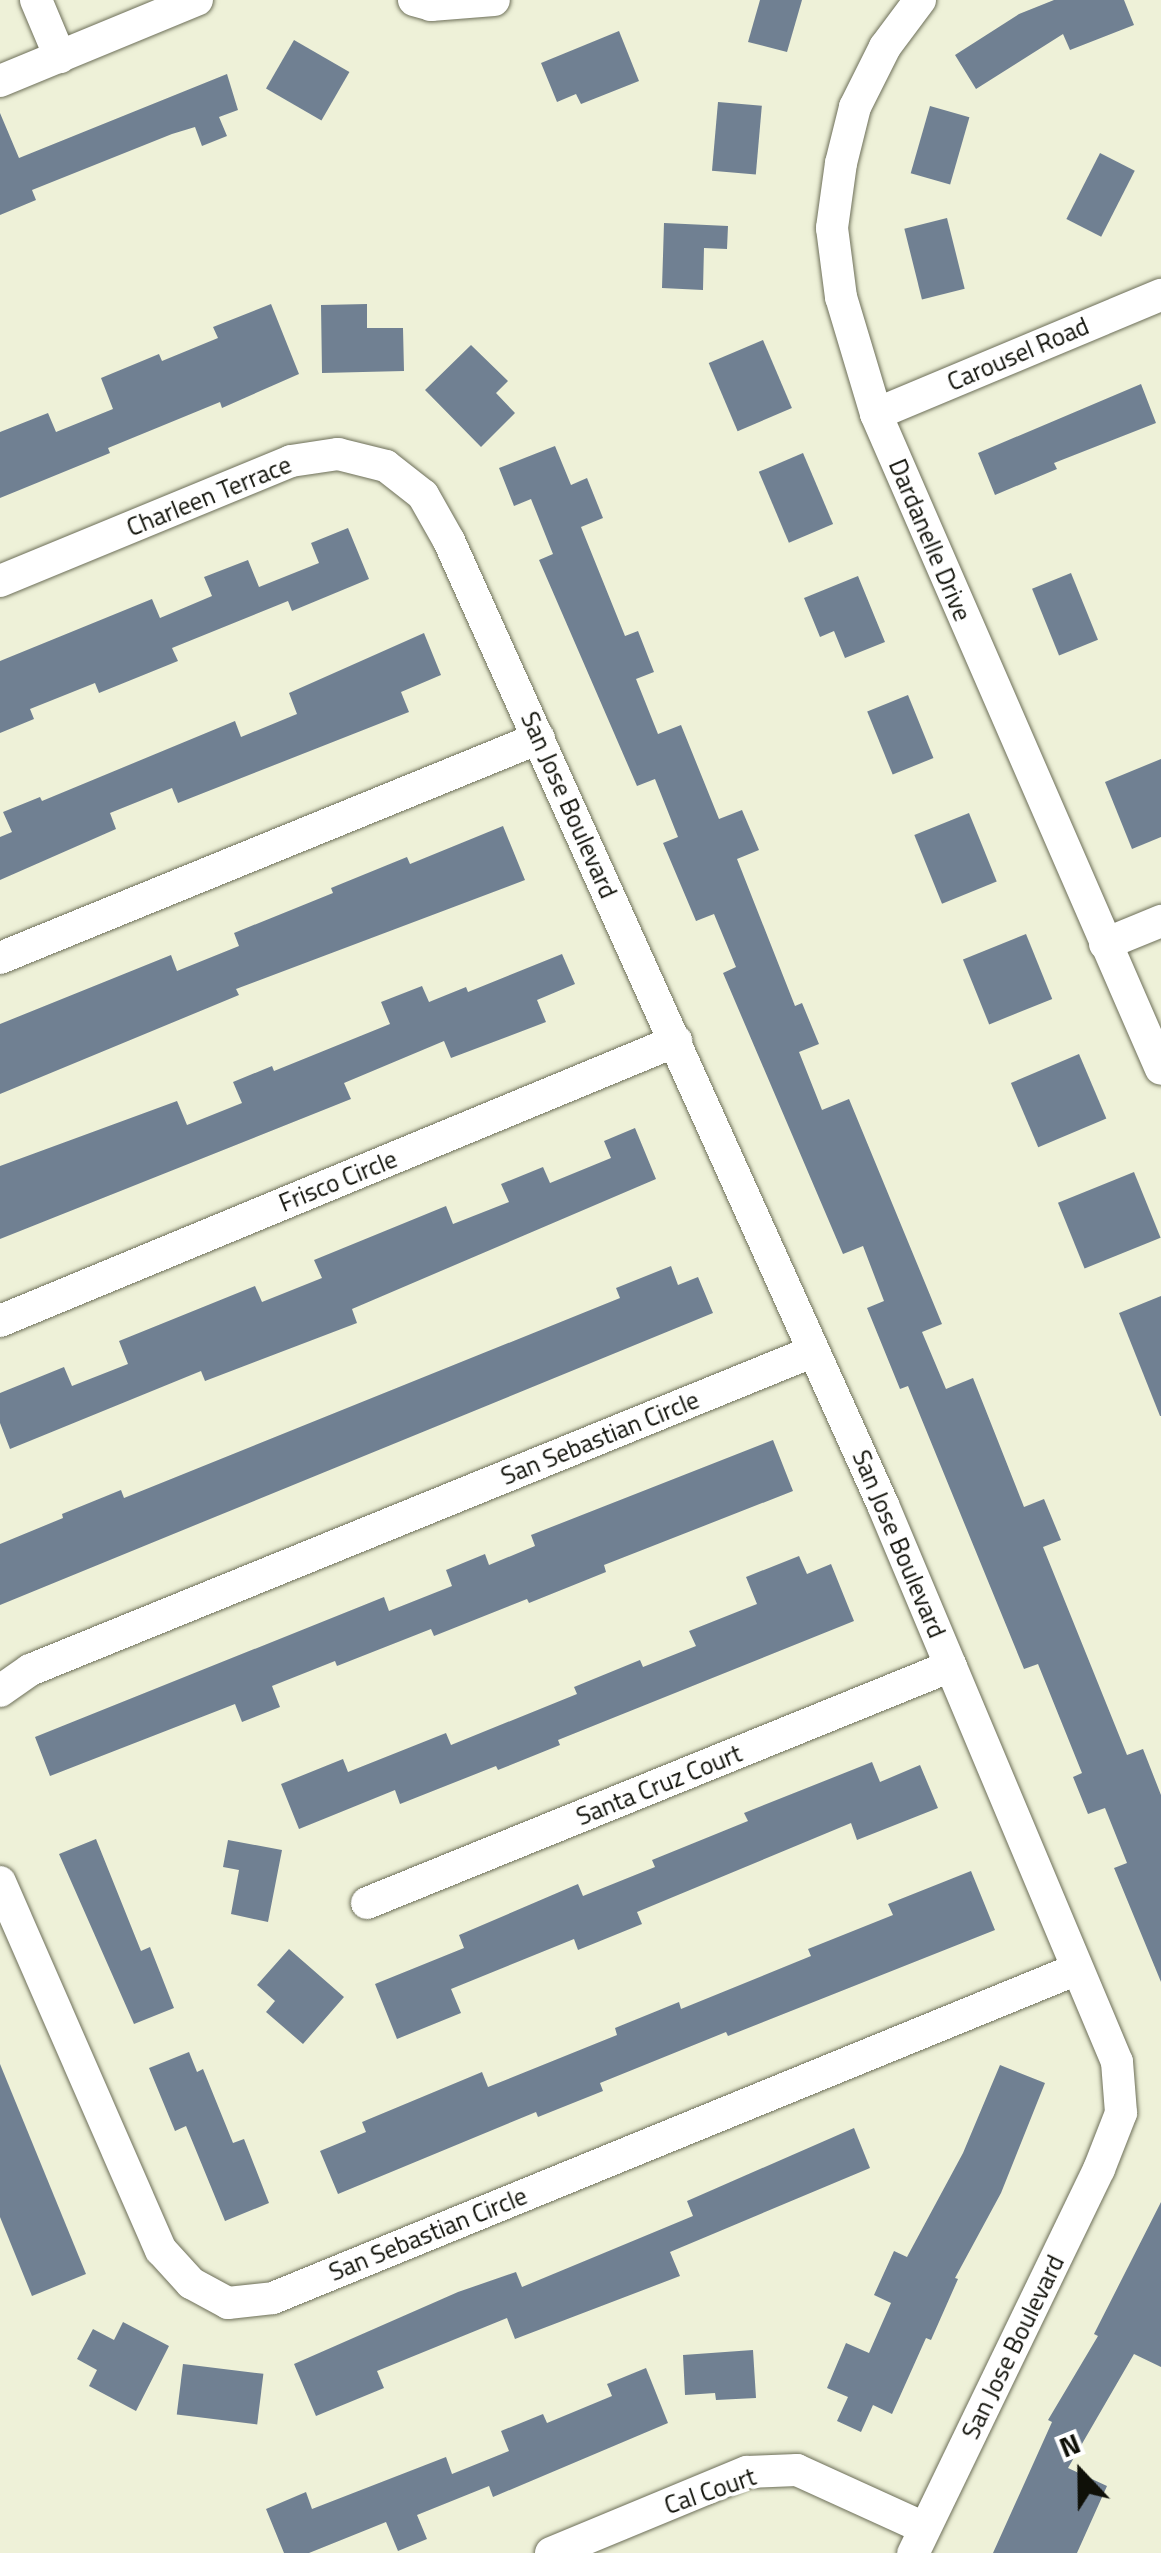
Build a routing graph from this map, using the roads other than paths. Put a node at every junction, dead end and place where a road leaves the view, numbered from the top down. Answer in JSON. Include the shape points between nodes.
{"nodes":[{"id":1,"x":36,"y":0,"type":"edge"},
{"id":2,"x":197,"y":0,"type":"edge"},
{"id":3,"x":414,"y":0,"type":"edge"},
{"id":4,"x":494,"y":0,"type":"edge"},
{"id":5,"x":920,"y":0,"type":"edge"},
{"id":6,"x":60,"y":56,"type":"junction"},
{"id":7,"x":0,"y":81,"type":"edge"},
{"id":8,"x":1161,"y":294,"type":"edge"},
{"id":9,"x":876,"y":414,"type":"junction"},
{"id":10,"x":450,"y":541,"type":"joint"},
{"id":11,"x":0,"y":582,"type":"edge"},
{"id":12,"x":539,"y":738,"type":"junction"},
{"id":13,"x":1161,"y":921,"type":"edge"},
{"id":14,"x":1106,"y":944,"type":"junction"},
{"id":15,"x":0,"y":958,"type":"edge"},
{"id":16,"x":676,"y":1041,"type":"junction"},
{"id":17,"x":1161,"y":1069,"type":"edge"},
{"id":18,"x":0,"y":1321,"type":"edge"},
{"id":19,"x":814,"y":1351,"type":"junction"},
{"id":20,"x":951,"y":1666,"type":"junction"},
{"id":21,"x":0,"y":1690,"type":"edge"},
{"id":22,"x":0,"y":1882,"type":"edge"},
{"id":23,"x":367,"y":1903,"type":"dead end"},
{"id":24,"x":1077,"y":1970,"type":"junction"},
{"id":25,"x":918,"y":2541,"type":"edge"},
{"id":26,"x":551,"y":2553,"type":"edge"}],
"edges":[{"from":1,"to":6,"type":"street"},
{"from":2,"to":6,"type":"street"},
{"from":3,"to":4,"type":"street"},
{"from":5,"to":9,"type":"street","name":"Dardanelle Drive","via":[[885,47],[856,107],[832,228],[841,297]]},
{"from":6,"to":7,"type":"street"},
{"from":8,"to":9,"type":"street","name":"Carousel Road"},
{"from":9,"to":14,"type":"street","name":"Dardanelle Drive"},
{"from":10,"to":11,"type":"street","name":"Charleen Terrace","via":[[423,495],[386,466],[338,454],[292,462]]},
{"from":10,"to":12,"type":"street","name":"San Jose Boulevard"},
{"from":12,"to":15,"type":"street"},
{"from":12,"to":16,"type":"street","name":"San Jose Boulevard"},
{"from":13,"to":14,"type":"street"},
{"from":14,"to":17,"type":"street","name":"Dardanelle Drive"},
{"from":16,"to":18,"type":"street","name":"Frisco Circle"},
{"from":16,"to":19,"type":"street","name":"San Jose Boulevard"},
{"from":19,"to":20,"type":"street","name":"San Jose Boulevard"},
{"from":19,"to":21,"type":"street","name":"San Sebastian Circle","via":[[30,1670]]},
{"from":20,"to":23,"type":"street","name":"Santa Cruz Court"},
{"from":20,"to":24,"type":"street","name":"San Jose Boulevard"},
{"from":22,"to":24,"type":"street","name":"San Sebastian Circle","via":[[161,2250],[191,2283],[228,2303],[273,2298]]},
{"from":24,"to":25,"type":"street","name":"San Jose Boulevard","via":[[1116,2062],[1120,2112],[1099,2169]]},
{"from":25,"to":26,"type":"street","name":"Cal Court","via":[[797,2470],[747,2472]]}]}
